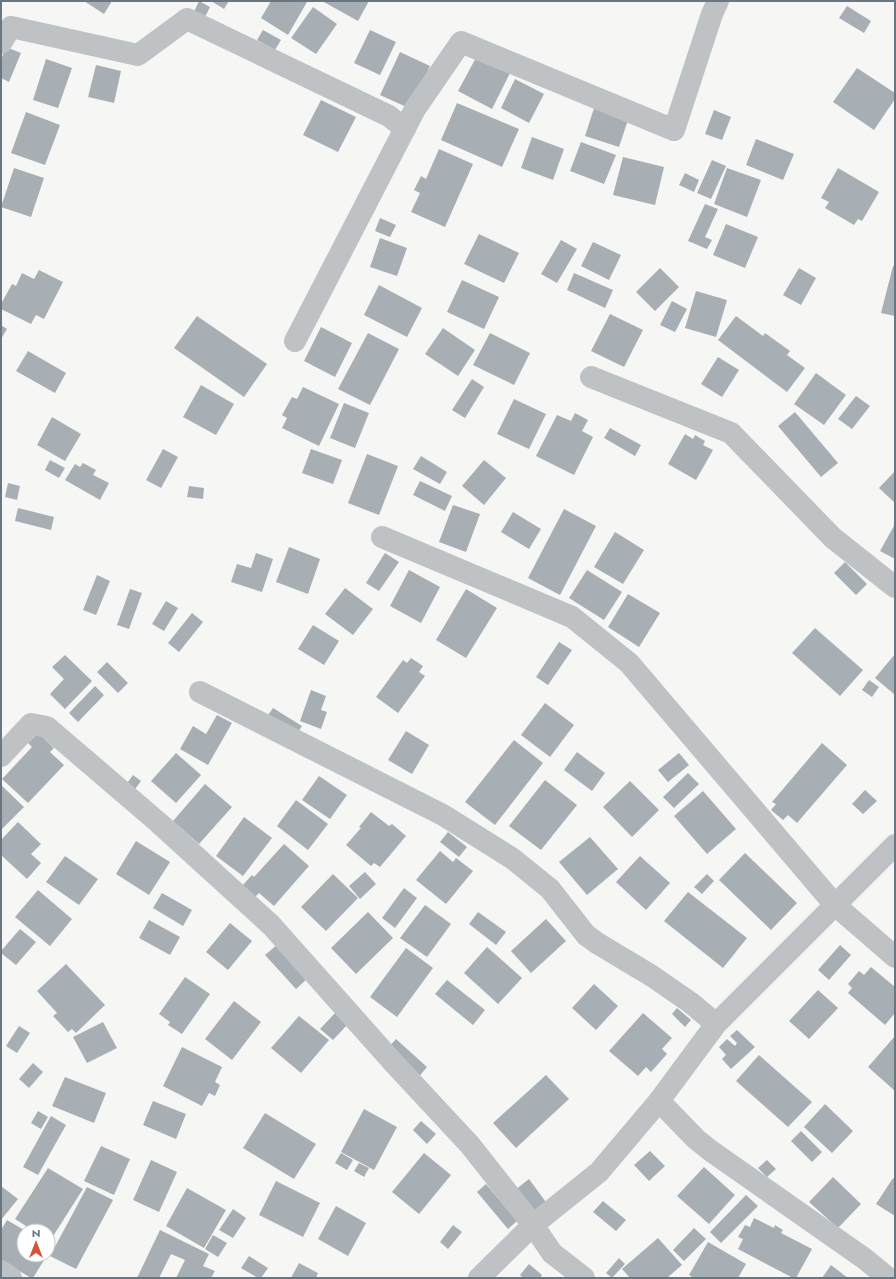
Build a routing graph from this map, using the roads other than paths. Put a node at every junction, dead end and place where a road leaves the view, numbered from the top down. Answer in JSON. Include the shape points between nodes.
{"nodes":[{"id":1,"x":718,"y":1,"type":"edge"},
{"id":2,"x":1,"y":43,"type":"edge"},
{"id":3,"x":405,"y":129,"type":"junction"},
{"id":4,"x":295,"y":341,"type":"dead end"},
{"id":5,"x":591,"y":377,"type":"dead end"},
{"id":6,"x":382,"y":537,"type":"dead end"},
{"id":7,"x":895,"y":587,"type":"edge"},
{"id":8,"x":200,"y":692,"type":"dead end"},
{"id":9,"x":1,"y":756,"type":"edge"},
{"id":10,"x":895,"y":845,"type":"edge"},
{"id":11,"x":835,"y":905,"type":"junction"},
{"id":12,"x":895,"y":957,"type":"edge"},
{"id":13,"x":716,"y":1024,"type":"junction"},
{"id":14,"x":659,"y":1101,"type":"junction"},
{"id":15,"x":533,"y":1225,"type":"junction"},
{"id":16,"x":1,"y":1271,"type":"edge"},
{"id":17,"x":10,"y":1278,"type":"edge"},
{"id":18,"x":479,"y":1278,"type":"edge"},
{"id":19,"x":584,"y":1278,"type":"edge"},
{"id":20,"x":888,"y":1278,"type":"edge"}],
"edges":[{"from":1,"to":3,"type":"street","via":[[674,130],[461,42],[415,109]]},
{"from":2,"to":3,"type":"street","via":[[11,27],[138,55],[187,19],[389,116]]},
{"from":3,"to":4,"type":"street"},
{"from":5,"to":7,"type":"street","via":[[731,433],[833,538]]},
{"from":6,"to":11,"type":"street","via":[[572,617],[584,626],[629,663]]},
{"from":8,"to":13,"type":"street","via":[[442,815],[513,859],[550,889],[586,935],[658,980]]},
{"from":9,"to":15,"type":"street","via":[[31,724],[47,727],[159,823],[271,925],[470,1145]]},
{"from":10,"to":11,"type":"street"},
{"from":11,"to":12,"type":"street"},
{"from":11,"to":13,"type":"street"},
{"from":13,"to":14,"type":"street"},
{"from":14,"to":15,"type":"street","via":[[599,1172]]},
{"from":14,"to":20,"type":"street","via":[[711,1151],[865,1259]]},
{"from":15,"to":18,"type":"street"},
{"from":15,"to":19,"type":"street","via":[[552,1253]]},
{"from":16,"to":17,"type":"street"}]}
